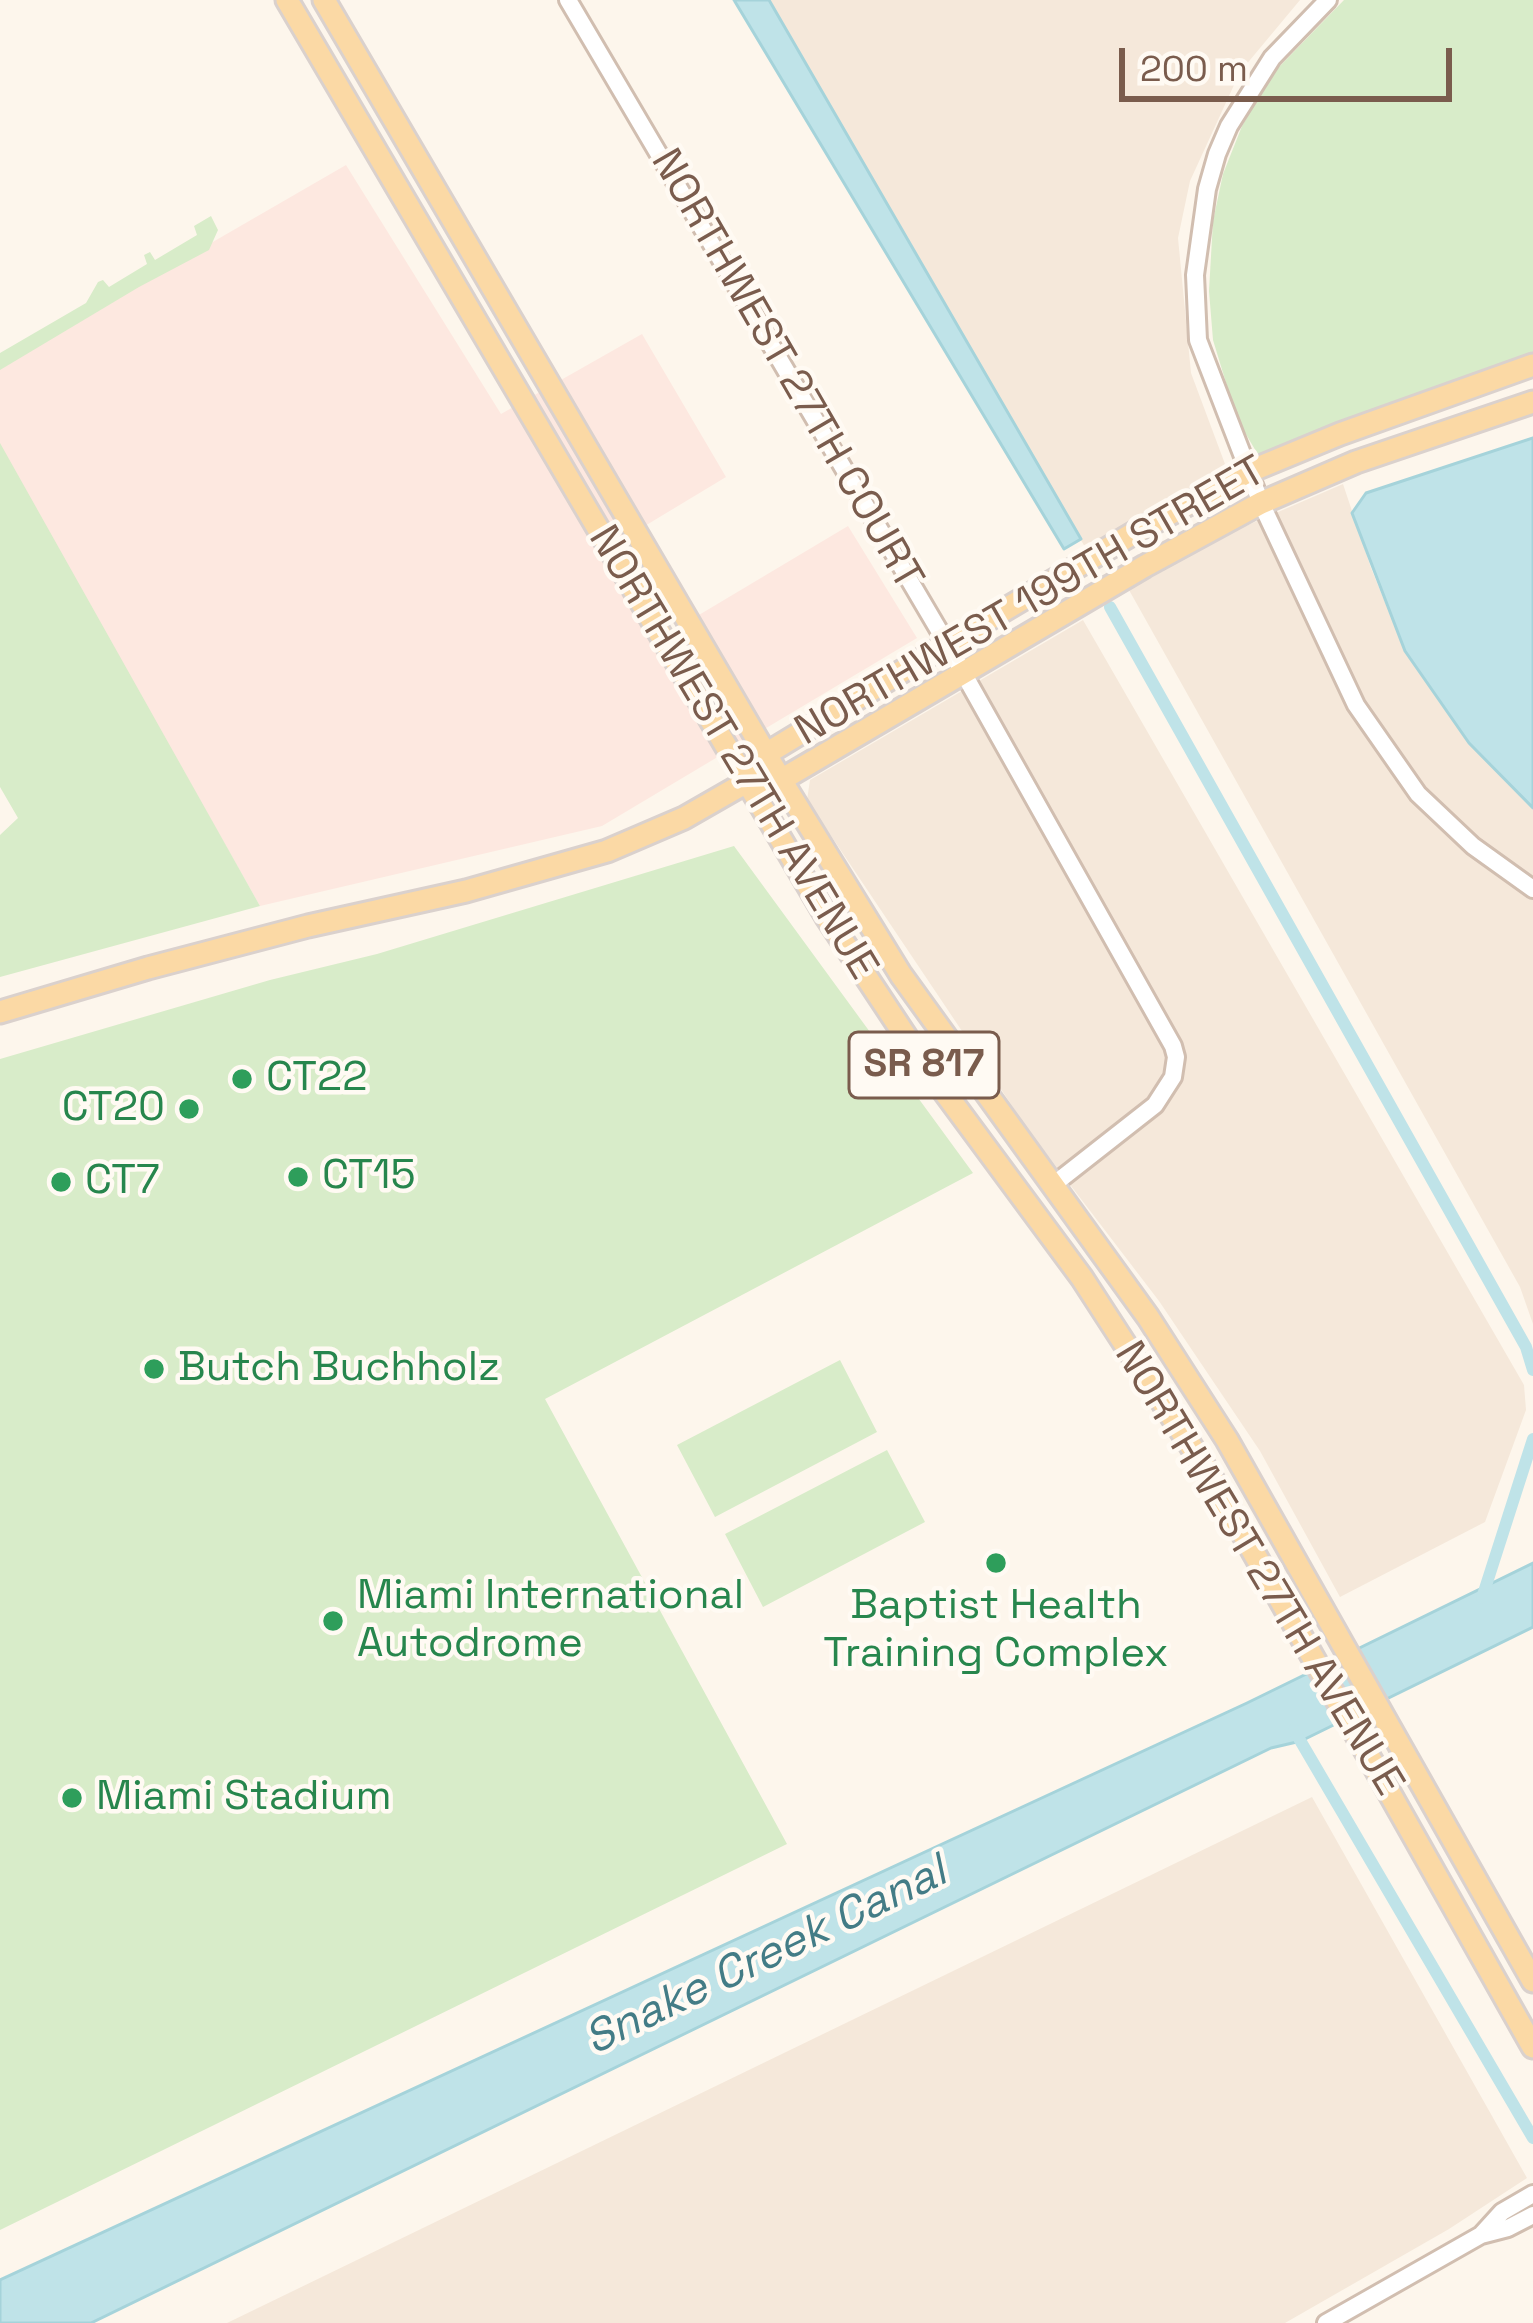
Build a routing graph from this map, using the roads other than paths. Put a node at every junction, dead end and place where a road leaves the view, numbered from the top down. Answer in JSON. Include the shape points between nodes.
{"nodes":[{"id":1,"x":287,"y":0,"type":"edge"},
{"id":2,"x":324,"y":0,"type":"edge"},
{"id":3,"x":568,"y":0,"type":"edge"},
{"id":4,"x":1328,"y":0,"type":"edge"},
{"id":5,"x":1533,"y":365,"type":"edge"},
{"id":6,"x":1533,"y":402,"type":"edge"},
{"id":7,"x":531,"y":416,"type":"junction"},
{"id":8,"x":588,"y":450,"type":"junction"},
{"id":9,"x":1248,"y":472,"type":"junction"},
{"id":10,"x":1261,"y":503,"type":"junction"},
{"id":11,"x":947,"y":644,"type":"junction"},
{"id":12,"x":964,"y":673,"type":"junction"},
{"id":13,"x":766,"y":754,"type":"junction"},
{"id":14,"x":781,"y":780,"type":"junction"},
{"id":15,"x":745,"y":784,"type":"junction"},
{"id":16,"x":1533,"y":889,"type":"edge"},
{"id":17,"x":0,"y":1012,"type":"edge"},
{"id":18,"x":953,"y":1049,"type":"junction"},
{"id":19,"x":926,"y":1067,"type":"junction"},
{"id":20,"x":1053,"y":1185,"type":"junction"},
{"id":21,"x":1148,"y":1317,"type":"junction"},
{"id":22,"x":1120,"y":1334,"type":"junction"},
{"id":23,"x":1533,"y":1981,"type":"edge"},
{"id":24,"x":1533,"y":2047,"type":"edge"},
{"id":25,"x":1533,"y":2194,"type":"edge"},
{"id":26,"x":1533,"y":2215,"type":"edge"},
{"id":27,"x":1481,"y":2235,"type":"junction"},
{"id":28,"x":1326,"y":2323,"type":"edge"}],
"edges":[{"from":1,"to":7,"type":"main road","name":"NORTHWEST 27TH AVENUE","number":"SR 817"},
{"from":2,"to":8,"type":"main road","name":"NORTHWEST 27TH AVENUE","number":"SR 817"},
{"from":3,"to":11,"type":"street","name":"NORTHWEST 27TH COURT"},
{"from":4,"to":9,"type":"street","via":[[1272,58],[1229,126],[1207,189],[1195,275],[1198,340]]},
{"from":5,"to":9,"type":"main road","name":"NORTHWEST 199TH STREET"},
{"from":6,"to":10,"type":"main road","name":"NORTHWEST 199TH STREET"},
{"from":7,"to":8,"type":"main road","via":[[565,445]]},
{"from":7,"to":15,"type":"main road","name":"NORTHWEST 27TH AVENUE","number":"SR 817"},
{"from":8,"to":13,"type":"main road","name":"NORTHWEST 27TH AVENUE","number":"SR 817"},
{"from":9,"to":10,"type":"street"},
{"from":9,"to":11,"type":"main road","name":"NORTHWEST 199TH STREET"},
{"from":10,"to":12,"type":"main road","name":"NORTHWEST 199TH STREET"},
{"from":10,"to":16,"type":"street","via":[[1356,705],[1388,755],[1473,846]]},
{"from":11,"to":12,"type":"street","name":"NORTHWEST 27TH COURT"},
{"from":11,"to":13,"type":"main road","name":"NORTHWEST 199TH STREET"},
{"from":12,"to":14,"type":"main road","name":"NORTHWEST 199TH STREET"},
{"from":12,"to":20,"type":"street","name":"NORTHWEST 27TH COURT","via":[[1176,1057],[1155,1105]]},
{"from":13,"to":14,"type":"main road","name":"NORTHWEST 27TH AVENUE","number":"SR 817"},
{"from":13,"to":15,"type":"main road","name":"NORTHWEST 199TH STREET"},
{"from":14,"to":15,"type":"main road","name":"NORTHWEST 199TH STREET"},
{"from":14,"to":18,"type":"main road","name":"NORTHWEST 27TH AVENUE","number":"SR 817"},
{"from":15,"to":17,"type":"main road","name":"NORTHWEST 199TH STREET","via":[[570,864],[294,929]]},
{"from":15,"to":19,"type":"main road","name":"NORTHWEST 27TH AVENUE","number":"SR 817"},
{"from":18,"to":19,"type":"main road"},
{"from":18,"to":20,"type":"main road","name":"NORTHWEST 27TH AVENUE","number":"SR 817"},
{"from":19,"to":22,"type":"main road","name":"NORTHWEST 27TH AVENUE","number":"SR 817"},
{"from":20,"to":21,"type":"main road","name":"NORTHWEST 27TH AVENUE","number":"SR 817"},
{"from":21,"to":22,"type":"main road"},
{"from":21,"to":23,"type":"main road","name":"NORTHWEST 27TH AVENUE","number":"SR 817","via":[[1227,1440]]},
{"from":22,"to":24,"type":"main road","name":"NORTHWEST 27TH AVENUE","number":"SR 817","via":[[1211,1477]]},
{"from":25,"to":27,"type":"street"},
{"from":26,"to":27,"type":"street"},
{"from":27,"to":28,"type":"street"}]}
